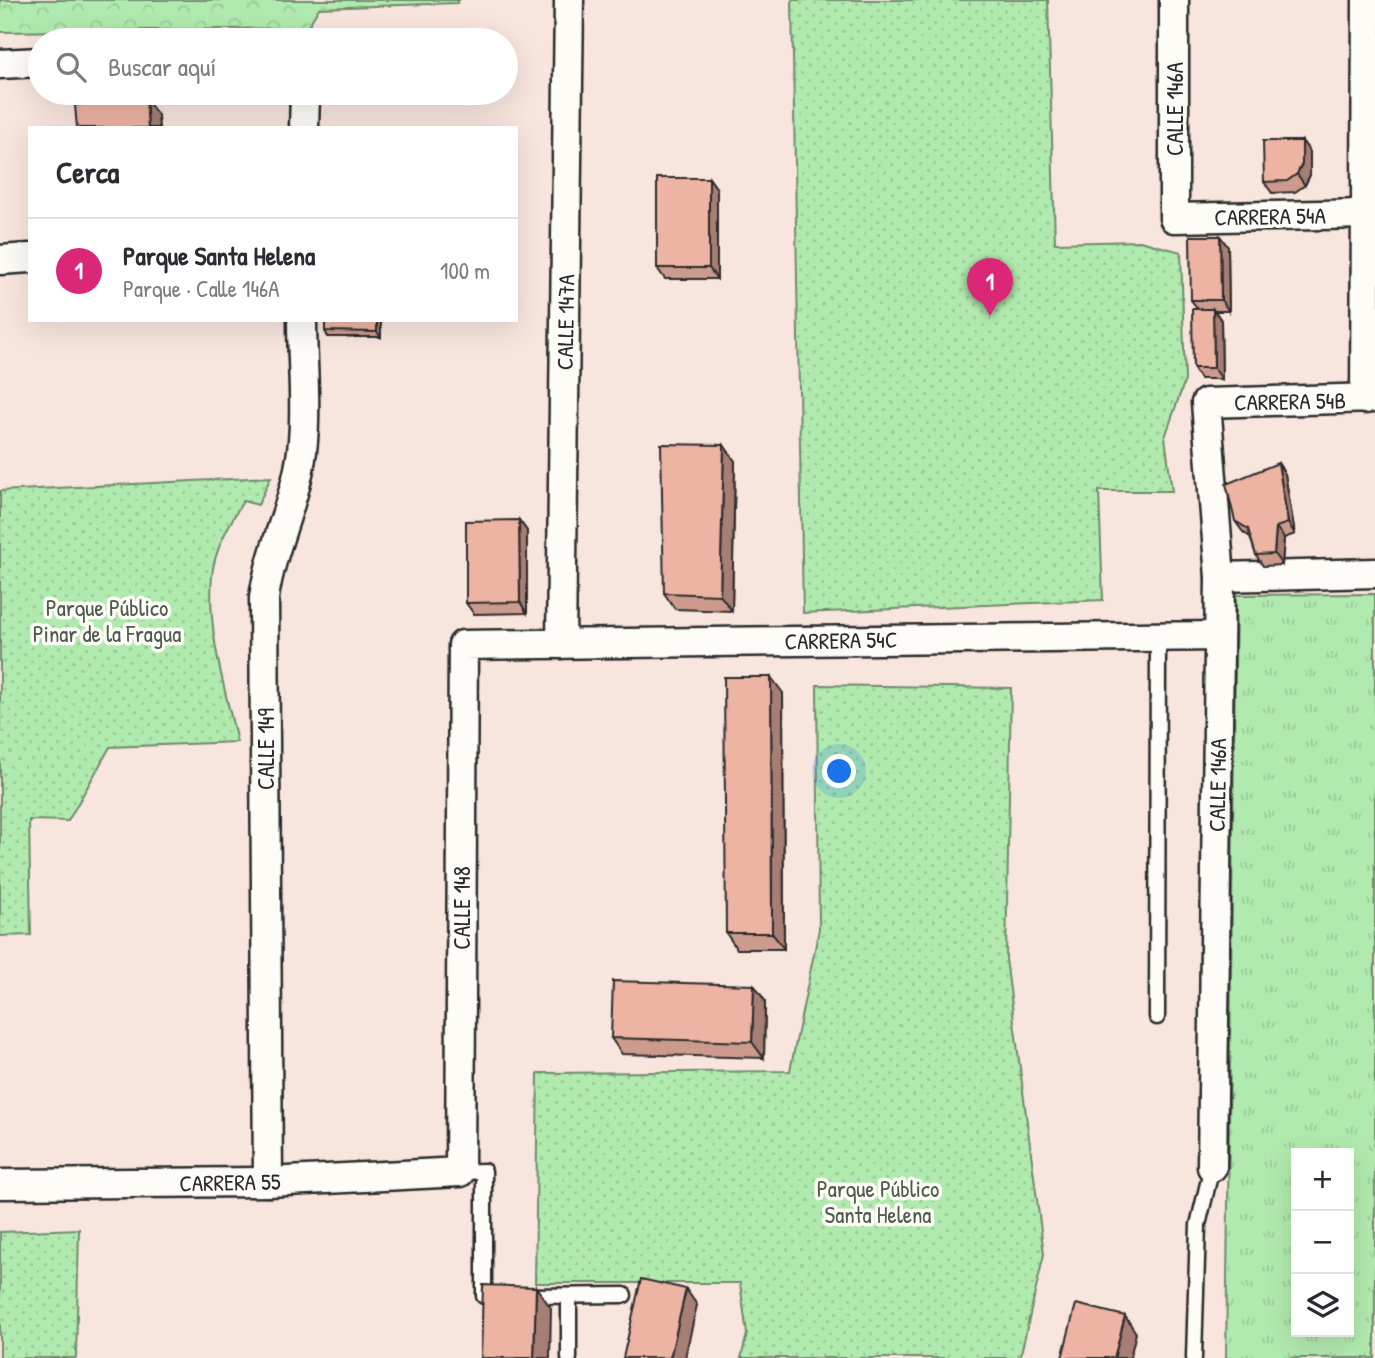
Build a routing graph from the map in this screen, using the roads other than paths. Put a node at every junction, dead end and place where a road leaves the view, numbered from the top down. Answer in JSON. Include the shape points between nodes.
{"nodes":[{"id":1,"x":569,"y":0,"type":"edge"},
{"id":2,"x":1174,"y":0,"type":"edge"},
{"id":3,"x":1367,"y":0,"type":"edge"},
{"id":4,"x":28,"y":63,"type":"edge"},
{"id":5,"x":0,"y":64,"type":"edge"},
{"id":6,"x":305,"y":105,"type":"edge"},
{"id":7,"x":304,"y":126,"type":"edge"},
{"id":8,"x":1366,"y":214,"type":"junction"},
{"id":9,"x":1174,"y":218,"type":"joint"},
{"id":10,"x":28,"y":258,"type":"edge"},
{"id":11,"x":0,"y":260,"type":"edge"},
{"id":12,"x":302,"y":322,"type":"edge"},
{"id":13,"x":1370,"y":399,"type":"edge"},
{"id":14,"x":1206,"y":403,"type":"joint"},
{"id":15,"x":1375,"y":573,"type":"edge"},
{"id":16,"x":1220,"y":577,"type":"junction"},
{"id":17,"x":1219,"y":636,"type":"junction"},
{"id":18,"x":1158,"y":637,"type":"junction"},
{"id":19,"x":561,"y":644,"type":"junction"},
{"id":20,"x":463,"y":645,"type":"joint"},
{"id":21,"x":1157,"y":1017,"type":"dead end"},
{"id":22,"x":1212,"y":1167,"type":"joint"},
{"id":23,"x":460,"y":1171,"type":"junction"},
{"id":24,"x":268,"y":1182,"type":"junction"},
{"id":25,"x":0,"y":1184,"type":"edge"},
{"id":26,"x":624,"y":1295,"type":"dead end"},
{"id":27,"x":569,"y":1296,"type":"junction"},
{"id":28,"x":569,"y":1358,"type":"edge"},
{"id":29,"x":1194,"y":1358,"type":"edge"}],
"edges":[{"from":1,"to":19,"type":"street","name":"CALLE 147A"},
{"from":2,"to":9,"type":"street","name":"CALLE 146A"},
{"from":3,"to":8,"type":"street"},
{"from":4,"to":5,"type":"street"},
{"from":6,"to":7,"type":"street"},
{"from":8,"to":9,"type":"street","name":"CARRERA 54A"},
{"from":8,"to":13,"type":"street"},
{"from":10,"to":11,"type":"street"},
{"from":12,"to":24,"type":"street","name":"CALLE 149","via":[[302,450],[264,598]]},
{"from":13,"to":14,"type":"street","name":"CARRERA 54B"},
{"from":14,"to":16,"type":"street","name":"CALLE 146A"},
{"from":15,"to":16,"type":"street"},
{"from":16,"to":17,"type":"street","name":"CALLE 146A"},
{"from":17,"to":18,"type":"street","name":"CARRERA 54C"},
{"from":17,"to":22,"type":"street","name":"CALLE 146A"},
{"from":18,"to":19,"type":"street","name":"CARRERA 54C"},
{"from":18,"to":21,"type":"lane"},
{"from":19,"to":20,"type":"street","name":"CARRERA 54C"},
{"from":20,"to":23,"type":"street","name":"CALLE 148"},
{"from":22,"to":29,"type":"lane","via":[[1198,1225]]},
{"from":23,"to":24,"type":"street","name":"CARRERA 55"},
{"from":23,"to":27,"type":"lane","via":[[484,1171],[484,1296]]},
{"from":24,"to":25,"type":"street","name":"CARRERA 55"},
{"from":26,"to":27,"type":"lane"},
{"from":27,"to":28,"type":"lane"}]}
